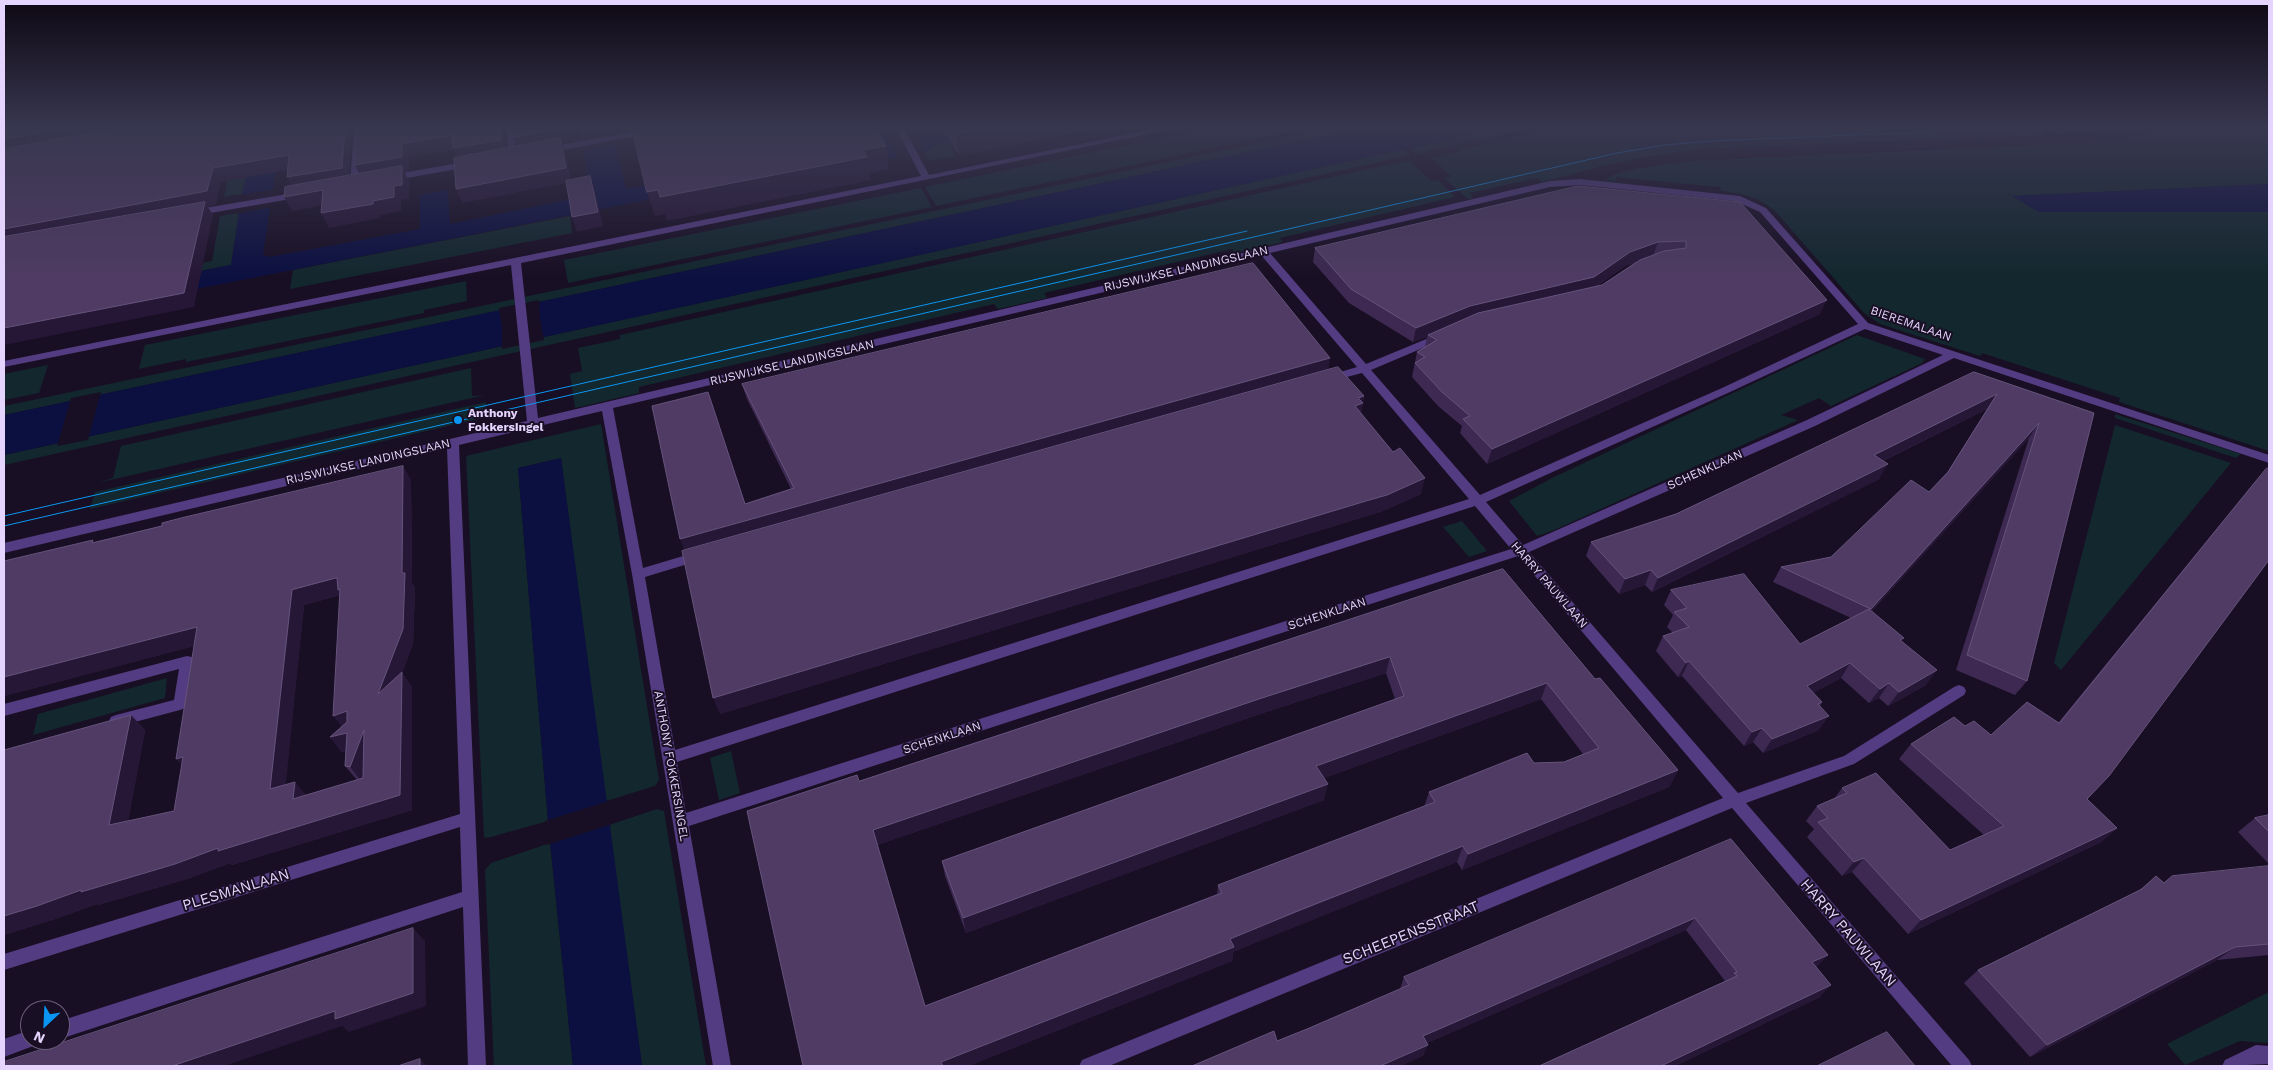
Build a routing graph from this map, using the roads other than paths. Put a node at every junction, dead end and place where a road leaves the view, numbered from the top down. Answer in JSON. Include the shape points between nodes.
{"nodes":[{"id":1,"x":355,"y":178,"type":"edge"},
{"id":2,"x":390,"y":178,"type":"edge"},
{"id":3,"x":926,"y":178,"type":"edge"},
{"id":4,"x":384,"y":179,"type":"edge"},
{"id":5,"x":1580,"y":182,"type":"joint"},
{"id":6,"x":355,"y":184,"type":"edge"},
{"id":7,"x":308,"y":193,"type":"edge"},
{"id":8,"x":178,"y":216,"type":"edge"},
{"id":9,"x":1263,"y":251,"type":"junction"},
{"id":10,"x":516,"y":261,"type":"junction"},
{"id":11,"x":1864,"y":325,"type":"junction"},
{"id":12,"x":1453,"y":331,"type":"edge"},
{"id":13,"x":1954,"y":354,"type":"junction"},
{"id":14,"x":4,"y":364,"type":"edge"},
{"id":15,"x":1363,"y":369,"type":"junction"},
{"id":16,"x":1316,"y":383,"type":"edge"},
{"id":17,"x":606,"y":407,"type":"junction"},
{"id":18,"x":533,"y":424,"type":"junction"},
{"id":19,"x":453,"y":442,"type":"junction"},
{"id":20,"x":2269,"y":459,"type":"edge"},
{"id":21,"x":1477,"y":501,"type":"junction"},
{"id":22,"x":4,"y":548,"type":"edge"},
{"id":23,"x":1520,"y":551,"type":"junction"},
{"id":24,"x":711,"y":553,"type":"edge"},
{"id":25,"x":638,"y":574,"type":"junction"},
{"id":26,"x":1959,"y":691,"type":"dead end"},
{"id":27,"x":4,"y":710,"type":"edge"},
{"id":28,"x":106,"y":724,"type":"edge"},
{"id":29,"x":669,"y":758,"type":"junction"},
{"id":30,"x":1735,"y":800,"type":"junction"},
{"id":31,"x":468,"y":818,"type":"junction"},
{"id":32,"x":680,"y":822,"type":"junction"},
{"id":33,"x":471,"y":897,"type":"junction"},
{"id":34,"x":4,"y":962,"type":"edge"},
{"id":35,"x":70,"y":1027,"type":"edge"},
{"id":36,"x":20,"y":1042,"type":"edge"},
{"id":37,"x":4,"y":1048,"type":"edge"},
{"id":38,"x":2269,"y":1056,"type":"edge"},
{"id":39,"x":477,"y":1066,"type":"edge"},
{"id":40,"x":722,"y":1066,"type":"edge"},
{"id":41,"x":1088,"y":1066,"type":"edge"},
{"id":42,"x":1962,"y":1066,"type":"edge"},
{"id":43,"x":2231,"y":1066,"type":"edge"}],
"edges":[{"from":1,"to":6,"type":"street"},
{"from":2,"to":4,"type":"street"},
{"from":3,"to":10,"type":"street"},
{"from":5,"to":9,"type":"street","name":"RIJSWIJKSE LANDINGSLAAN","via":[[1550,184]]},
{"from":5,"to":11,"type":"street","name":"BIEREMALAAN","via":[[1737,198],[1752,204],[1763,210]]},
{"from":7,"to":8,"type":"street"},
{"from":9,"to":15,"type":"street","name":"HARRY PAUWLAAN"},
{"from":9,"to":17,"type":"street","name":"RIJSWIJKSE LANDINGSLAAN"},
{"from":10,"to":14,"type":"street"},
{"from":10,"to":18,"type":"street"},
{"from":11,"to":13,"type":"street","name":"BIEREMALAAN"},
{"from":11,"to":21,"type":"street"},
{"from":12,"to":15,"type":"street"},
{"from":13,"to":20,"type":"street","name":"BIEREMALAAN"},
{"from":13,"to":23,"type":"street","name":"SCHENKLAAN","via":[[1811,423]]},
{"from":15,"to":16,"type":"street"},
{"from":15,"to":21,"type":"street","name":"HARRY PAUWLAAN"},
{"from":17,"to":18,"type":"street","name":"RIJSWIJKSE LANDINGSLAAN"},
{"from":17,"to":25,"type":"street","name":"ANTHONY FOKKERSINGEL"},
{"from":18,"to":19,"type":"street","name":"RIJSWIJKSE LANDINGSLAAN"},
{"from":19,"to":22,"type":"street","name":"RIJSWIJKSE LANDINGSLAAN"},
{"from":19,"to":31,"type":"street"},
{"from":21,"to":23,"type":"street","name":"HARRY PAUWLAAN"},
{"from":21,"to":29,"type":"street"},
{"from":23,"to":30,"type":"street","name":"HARRY PAUWLAAN"},
{"from":23,"to":32,"type":"street","name":"SCHENKLAAN"},
{"from":24,"to":25,"type":"street"},
{"from":25,"to":29,"type":"street","name":"ANTHONY FOKKERSINGEL"},
{"from":26,"to":30,"type":"street","via":[[1849,760]]},
{"from":27,"to":28,"type":"street","via":[[187,661],[180,704]]},
{"from":29,"to":32,"type":"street","name":"ANTHONY FOKKERSINGEL"},
{"from":30,"to":41,"type":"street","name":"SCHEEPENSSTRAAT"},
{"from":30,"to":42,"type":"street","name":"HARRY PAUWLAAN"},
{"from":31,"to":33,"type":"street"},
{"from":31,"to":34,"type":"street","name":"PLESMANLAAN"},
{"from":32,"to":40,"type":"street","name":"ANTHONY FOKKERSINGEL"},
{"from":33,"to":35,"type":"street"},
{"from":33,"to":39,"type":"street"},
{"from":36,"to":37,"type":"street"},
{"from":38,"to":43,"type":"street","via":[[2256,1054]]}]}
